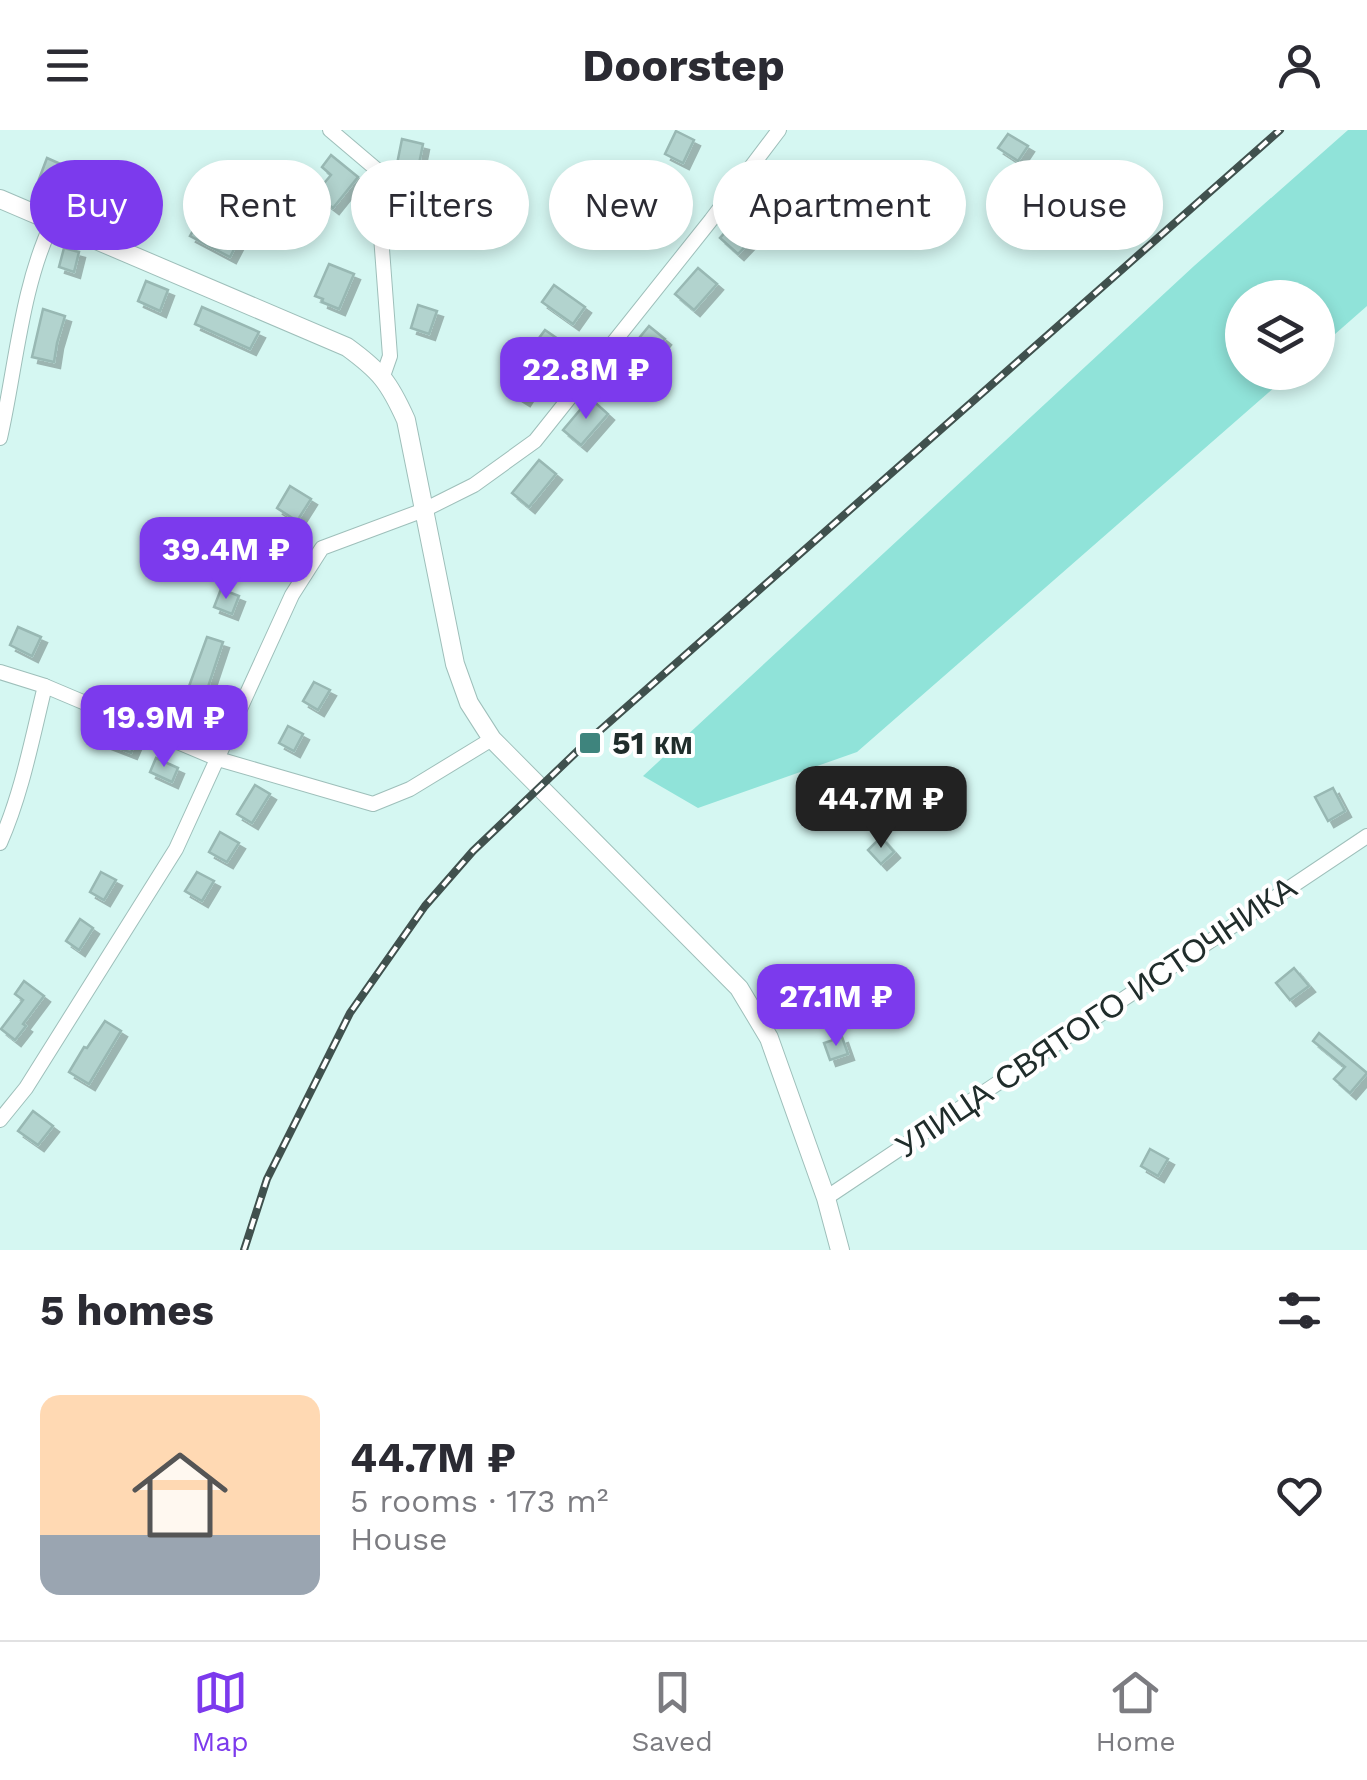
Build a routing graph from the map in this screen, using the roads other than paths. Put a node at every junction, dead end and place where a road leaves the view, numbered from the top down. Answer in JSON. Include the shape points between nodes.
{"nodes":[{"id":1,"x":330,"y":130,"type":"edge"},
{"id":2,"x":778,"y":130,"type":"edge"},
{"id":3,"x":0,"y":200,"type":"edge"},
{"id":4,"x":30,"y":212,"type":"edge"},
{"id":5,"x":41,"y":250,"type":"edge"},
{"id":6,"x":121,"y":250,"type":"edge"},
{"id":7,"x":383,"y":376,"type":"junction"},
{"id":8,"x":0,"y":438,"type":"edge"},
{"id":9,"x":424,"y":510,"type":"junction"},
{"id":10,"x":0,"y":672,"type":"edge"},
{"id":11,"x":45,"y":686,"type":"junction"},
{"id":12,"x":492,"y":739,"type":"junction"},
{"id":13,"x":218,"y":759,"type":"junction"},
{"id":14,"x":1367,"y":836,"type":"edge"},
{"id":15,"x":0,"y":843,"type":"edge"},
{"id":16,"x":0,"y":1120,"type":"edge"},
{"id":17,"x":826,"y":1198,"type":"junction"},
{"id":18,"x":840,"y":1250,"type":"edge"}],
"edges":[{"from":1,"to":7,"type":"street","via":[[376,169],[390,356]]},
{"from":2,"to":9,"type":"street","via":[[535,441],[474,486]]},
{"from":3,"to":4,"type":"street"},
{"from":5,"to":8,"type":"street"},
{"from":6,"to":7,"type":"street","via":[[347,347]]},
{"from":7,"to":9,"type":"street","via":[[406,420]]},
{"from":9,"to":12,"type":"street","via":[[455,664]]},
{"from":9,"to":13,"type":"street","via":[[322,548],[292,595]]},
{"from":10,"to":11,"type":"street"},
{"from":11,"to":13,"type":"street"},
{"from":11,"to":15,"type":"street"},
{"from":12,"to":13,"type":"street","via":[[410,790],[373,804]]},
{"from":12,"to":17,"type":"street","via":[[740,988],[769,1038]]},
{"from":13,"to":16,"type":"street","via":[[176,850]]},
{"from":14,"to":17,"type":"street","name":"УЛИЦА СВЯТОГО ИСТОЧНИКА"},
{"from":17,"to":18,"type":"street"}]}
